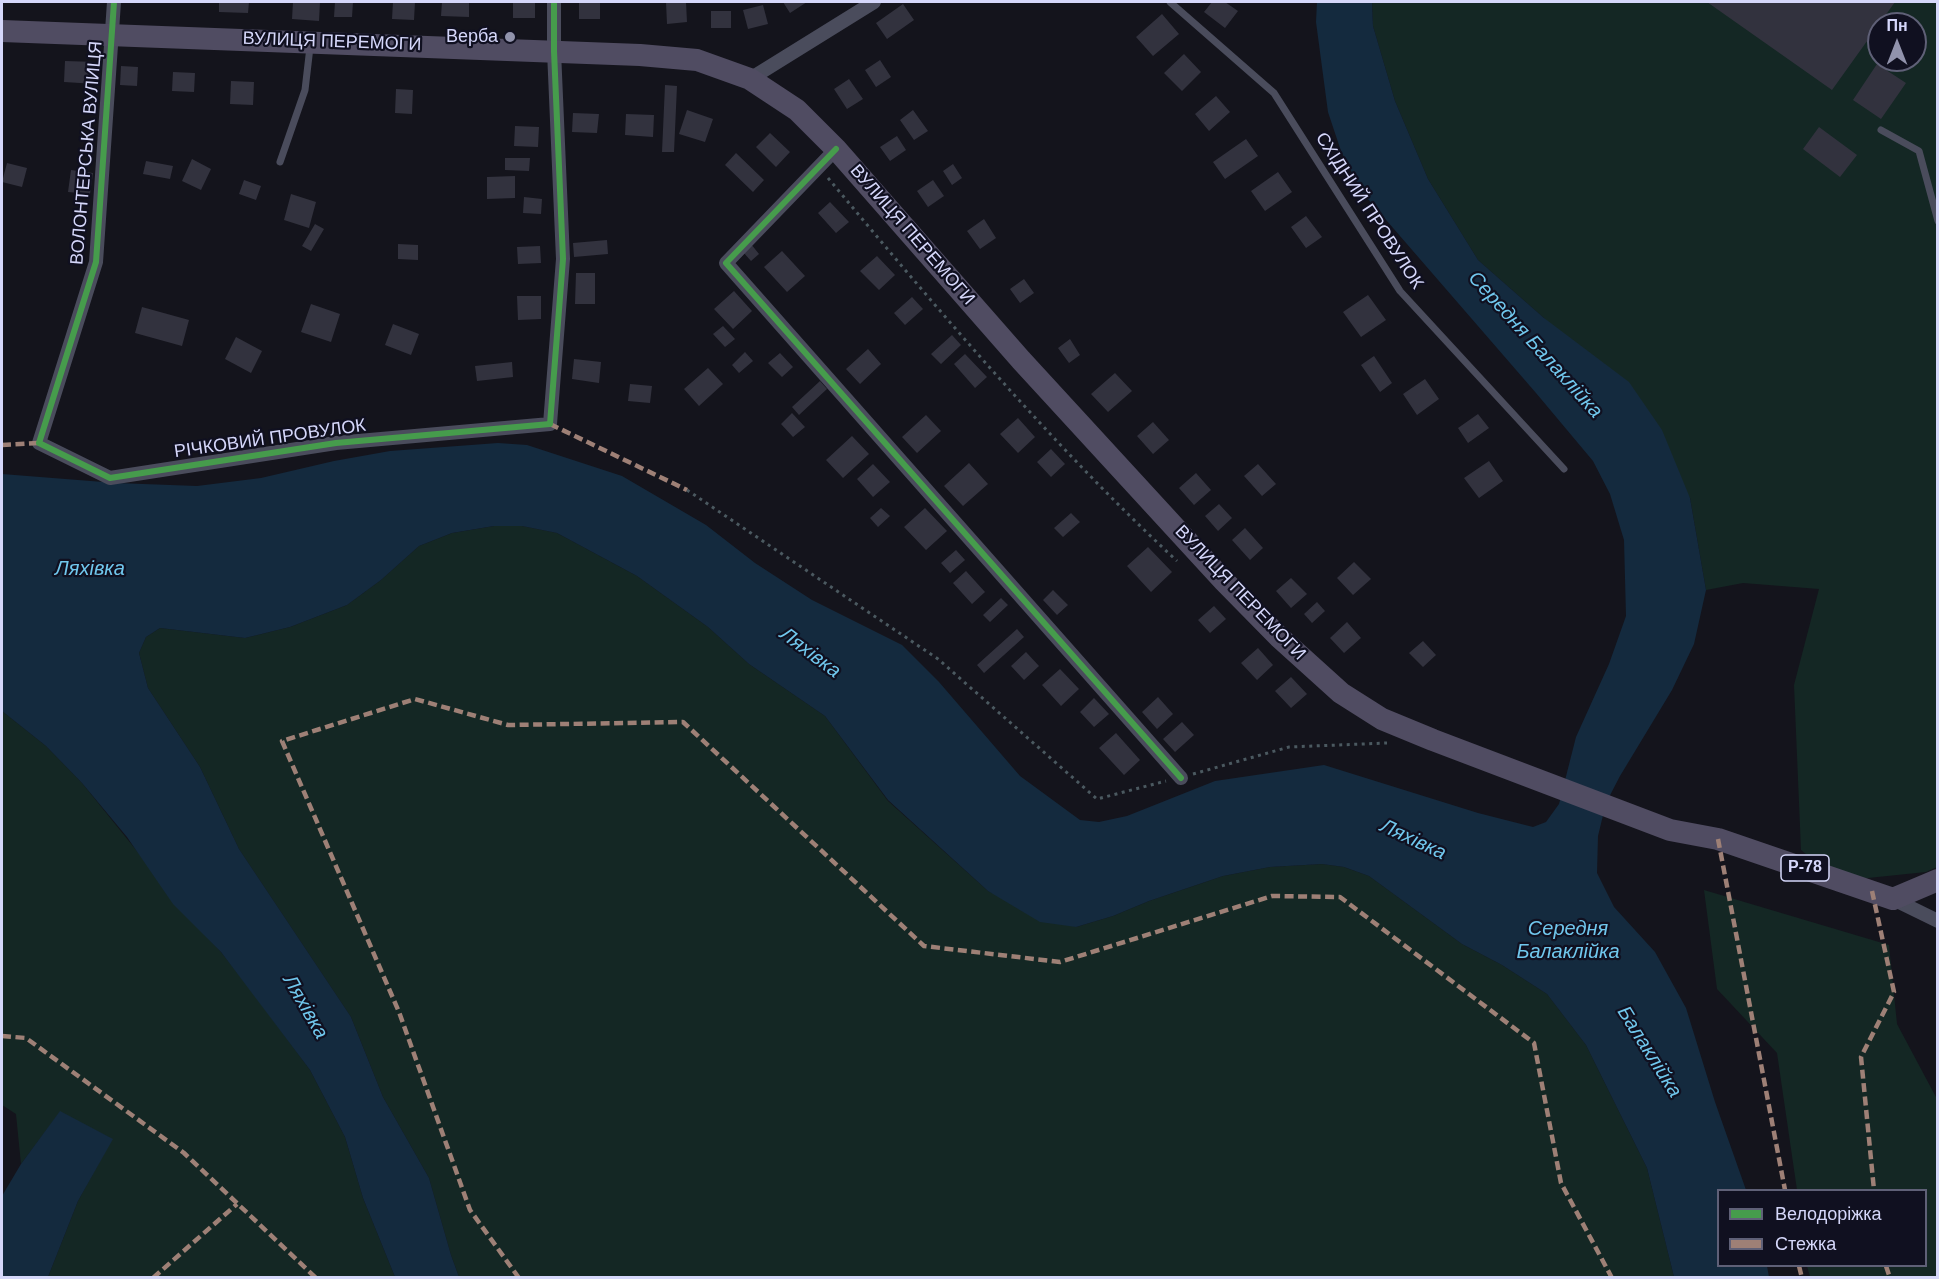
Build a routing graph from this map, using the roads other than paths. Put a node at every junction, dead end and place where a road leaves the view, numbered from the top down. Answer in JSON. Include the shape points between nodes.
{"nodes":[{"id":1,"x":114,"y":2,"type":"edge"},
{"id":2,"x":554,"y":2,"type":"edge"},
{"id":3,"x":874,"y":2,"type":"edge"},
{"id":4,"x":1170,"y":2,"type":"edge"},
{"id":5,"x":2,"y":31,"type":"edge"},
{"id":6,"x":112,"y":34,"type":"junction"},
{"id":7,"x":311,"y":42,"type":"junction"},
{"id":8,"x":554,"y":51,"type":"junction"},
{"id":9,"x":750,"y":79,"type":"junction"},
{"id":10,"x":1881,"y":130,"type":"dead end"},
{"id":11,"x":836,"y":149,"type":"junction"},
{"id":12,"x":280,"y":162,"type":"dead end"},
{"id":13,"x":1938,"y":221,"type":"edge"},
{"id":14,"x":39,"y":443,"type":"joint"},
{"id":15,"x":1564,"y":469,"type":"dead end"},
{"id":16,"x":1181,"y":778,"type":"road end"},
{"id":17,"x":1938,"y":880,"type":"edge"},
{"id":18,"x":1893,"y":899,"type":"junction"},
{"id":19,"x":1938,"y":921,"type":"edge"}],
"edges":[{"from":1,"to":6,"type":"street","name":"ВОЛОНТЕРСЬКА ВУЛИЦЯ"},
{"from":2,"to":8,"type":"street"},
{"from":3,"to":9,"type":"street"},
{"from":4,"to":15,"type":"lane","name":"СХІДНИЙ ПРОВУЛОК","via":[[1274,93],[1400,291]]},
{"from":5,"to":6,"type":"main road","name":"ВУЛИЦЯ ПЕРЕМОГИ","number":"Р-78"},
{"from":6,"to":7,"type":"main road","name":"ВУЛИЦЯ ПЕРЕМОГИ","number":"Р-78"},
{"from":6,"to":14,"type":"street","name":"ВОЛОНТЕРСЬКА ВУЛИЦЯ","via":[[96,262]]},
{"from":7,"to":8,"type":"main road","name":"ВУЛИЦЯ ПЕРЕМОГИ","number":"Р-78"},
{"from":7,"to":12,"type":"lane","via":[[304,90]]},
{"from":8,"to":9,"type":"main road","name":"ВУЛИЦЯ ПЕРЕМОГИ","number":"Р-78","via":[[697,60]]},
{"from":8,"to":14,"type":"street","name":"РІЧКОВИЙ ПРОВУЛОК","via":[[563,259],[550,424],[336,443],[110,478]]},
{"from":9,"to":11,"type":"main road","name":"ВУЛИЦЯ ПЕРЕМОГИ","number":"Р-78","via":[[796,110]]},
{"from":10,"to":13,"type":"lane","via":[[1919,151]]},
{"from":11,"to":16,"type":"street","via":[[726,263]]},
{"from":11,"to":18,"type":"main road","name":"ВУЛИЦЯ ПЕРЕМОГИ","number":"Р-78","via":[[1021,360],[1216,572],[1341,693],[1382,718],[1670,830],[1718,839]]},
{"from":17,"to":18,"type":"main road"},
{"from":18,"to":19,"type":"street"}]}
